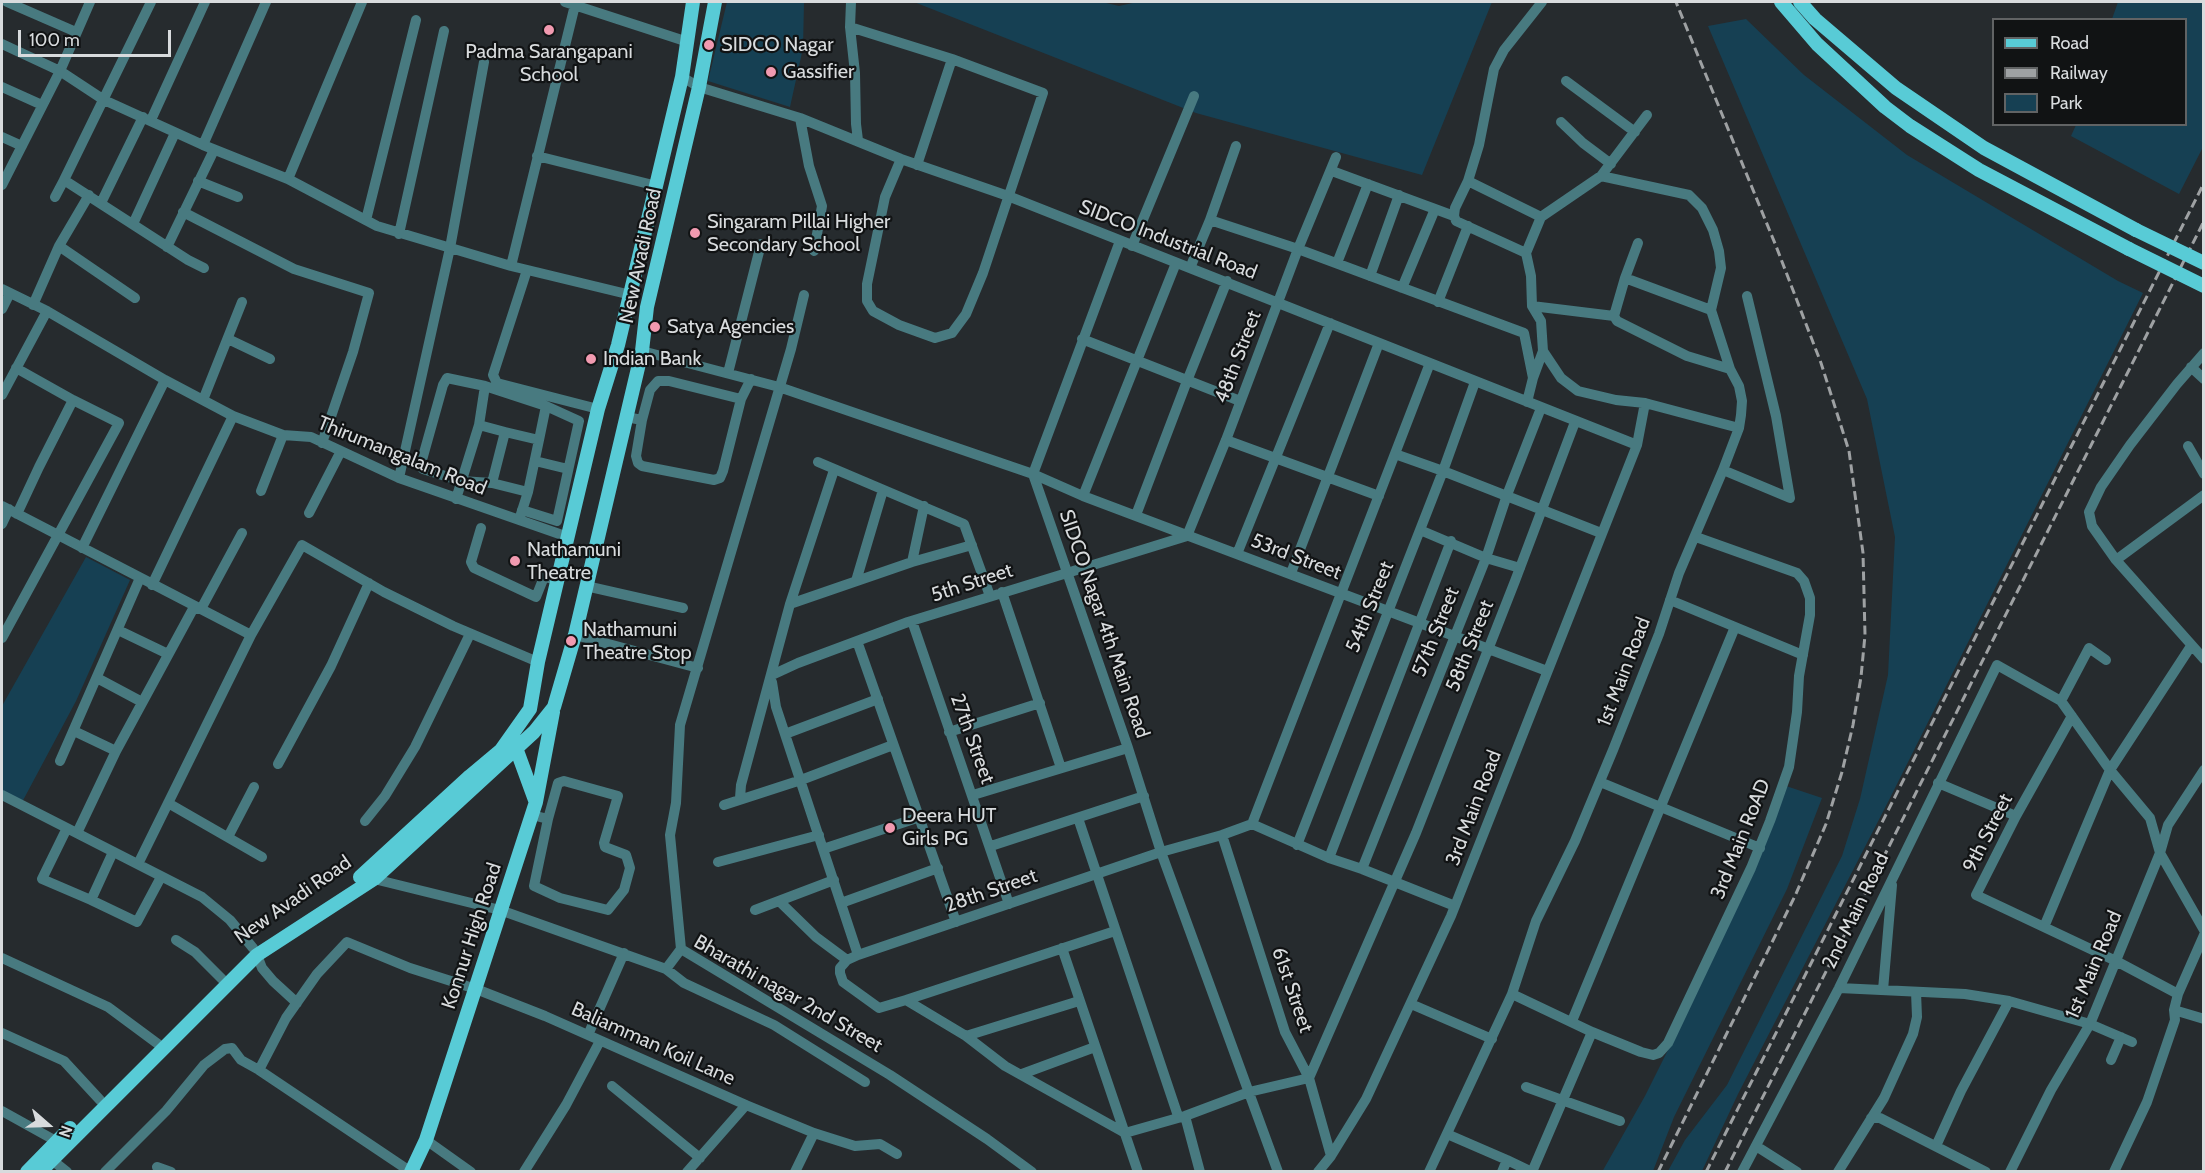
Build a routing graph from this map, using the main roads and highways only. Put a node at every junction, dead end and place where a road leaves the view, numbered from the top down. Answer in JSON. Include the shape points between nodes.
{"nodes":[{"id":1,"x":693,"y":2,"type":"edge"},
{"id":2,"x":715,"y":2,"type":"edge"},
{"id":3,"x":1781,"y":2,"type":"edge"},
{"id":4,"x":1800,"y":2,"type":"edge"},
{"id":5,"x":2204,"y":263,"type":"edge"},
{"id":6,"x":2204,"y":286,"type":"edge"},
{"id":7,"x":530,"y":708,"type":"junction"},
{"id":8,"x":549,"y":712,"type":"junction"},
{"id":9,"x":512,"y":744,"type":"junction"},
{"id":10,"x":534,"y":808,"type":"junction"},
{"id":11,"x":255,"y":952,"type":"junction"},
{"id":12,"x":27,"y":1172,"type":"edge"},
{"id":13,"x":40,"y":1172,"type":"edge"},
{"id":14,"x":411,"y":1172,"type":"edge"}],
"edges":[{"from":1,"to":7,"type":"main road","name":"New Avadi Road","via":[[682,77],[657,186],[598,409]]},
{"from":2,"to":8,"type":"main road","name":"New Avadi Road","via":[[647,307],[642,351],[575,635]]},
{"from":3,"to":6,"type":"main road","bridge":true,"via":[[1817,44],[1910,126],[1979,170]]},
{"from":4,"to":5,"type":"main road","bridge":true,"via":[[1896,88],[1984,148]]},
{"from":7,"to":8,"type":"main road"},
{"from":7,"to":9,"type":"main road","name":"New Avadi Road"},
{"from":8,"to":9,"type":"main road","name":"New Avadi Road","via":[[534,732]]},
{"from":8,"to":10,"type":"main road","name":"Konnur High Road"},
{"from":9,"to":10,"type":"main road"},
{"from":9,"to":11,"type":"main road","name":"New Avadi Road","via":[[470,776],[366,873]]},
{"from":9,"to":11,"type":"main road","name":"New Avadi Road","via":[[497,767],[374,879]]},
{"from":10,"to":14,"type":"main road","name":"Konnur High Road","via":[[426,1140]]},
{"from":11,"to":12,"type":"main road","name":"New Avadi Road","via":[[222,978]]},
{"from":11,"to":13,"type":"main road","name":"New Avadi Road"}]}
